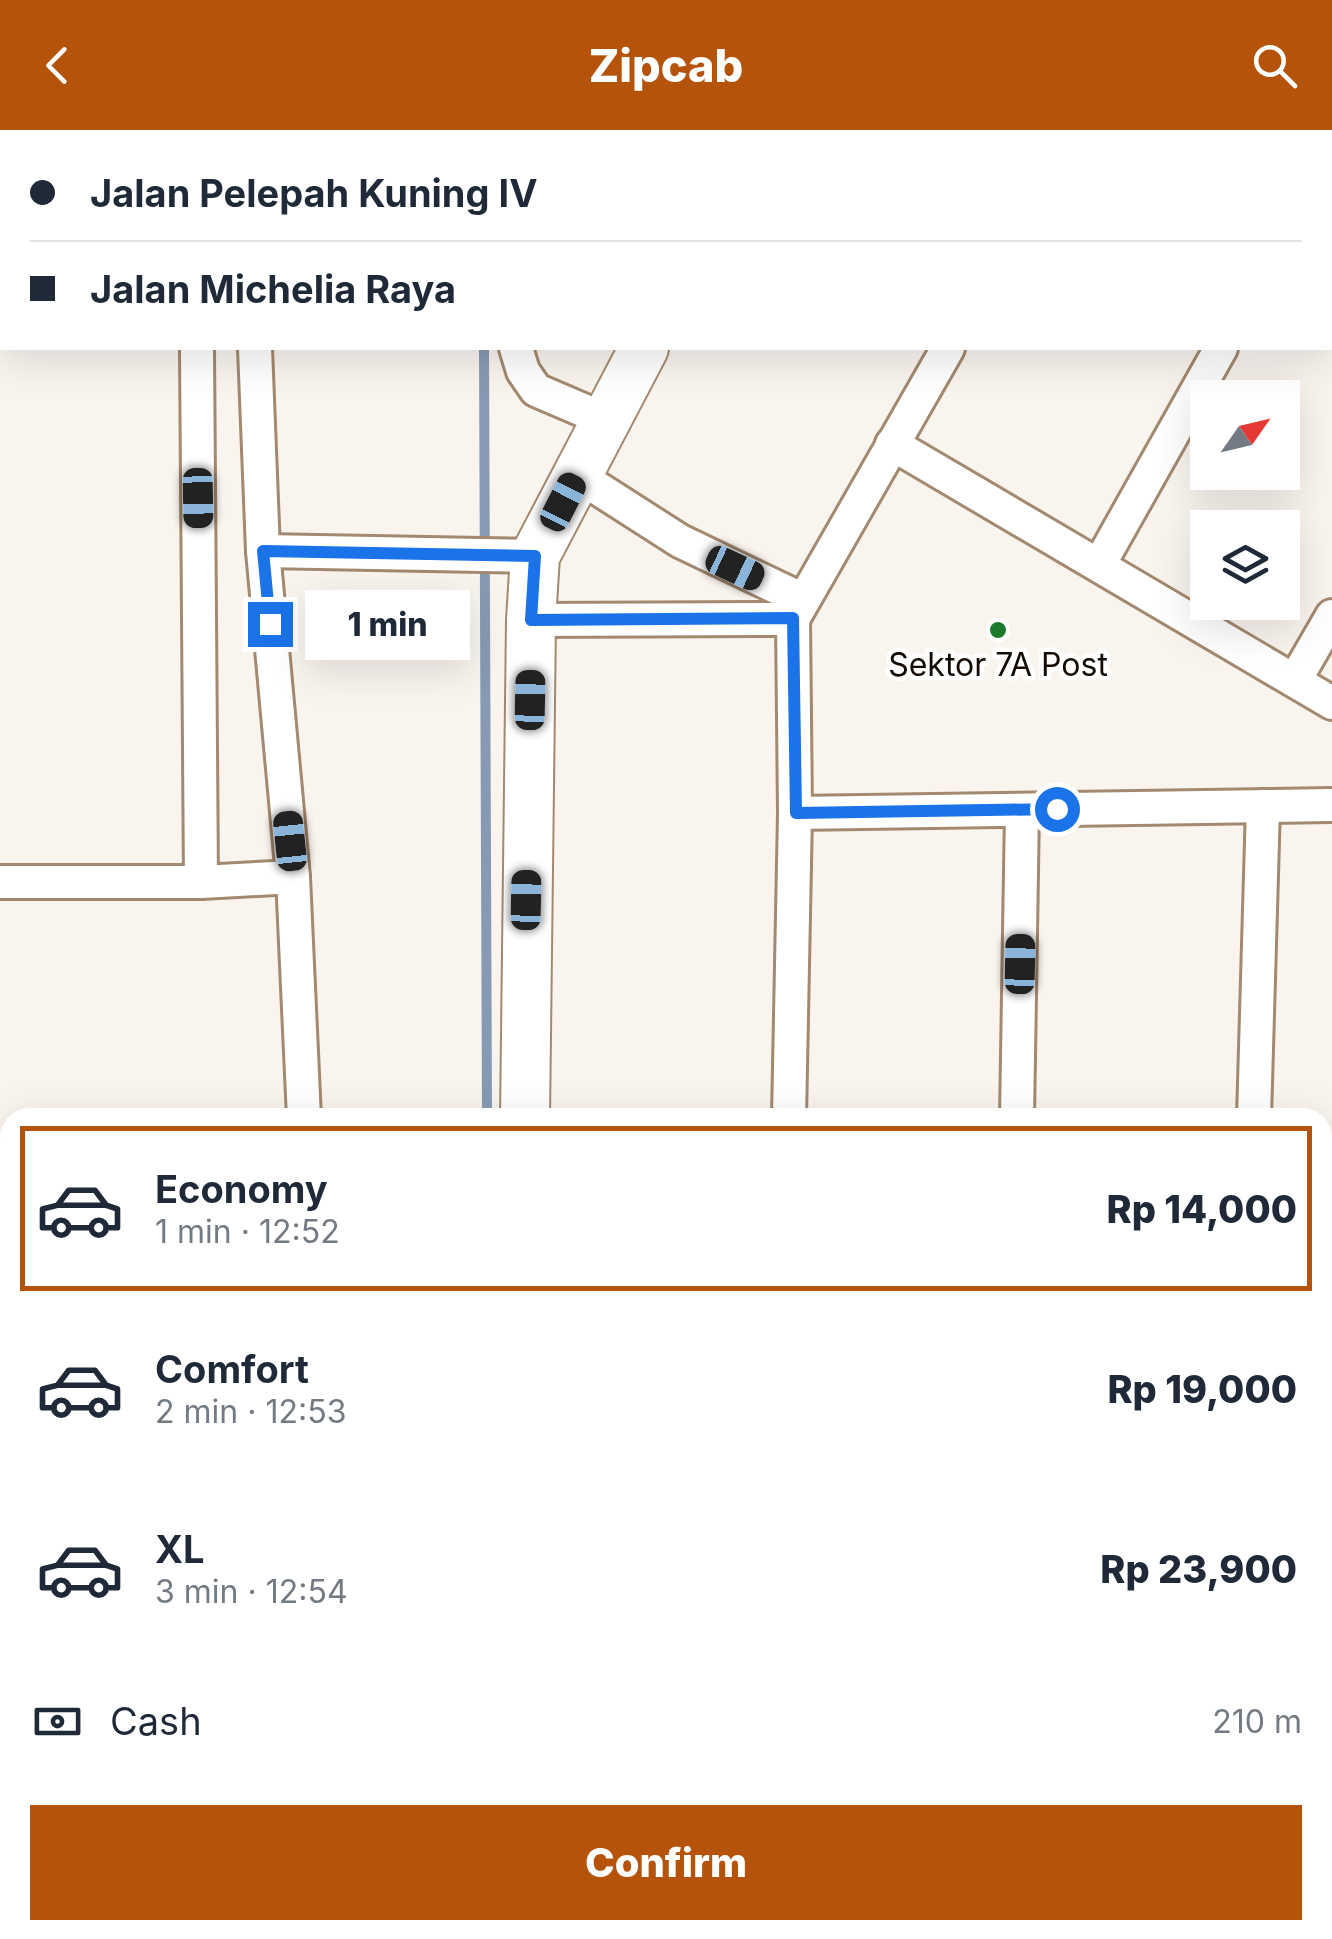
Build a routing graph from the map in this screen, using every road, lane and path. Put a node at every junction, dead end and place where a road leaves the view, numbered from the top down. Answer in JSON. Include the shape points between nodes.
{"nodes":[{"id":1,"x":197,"y":350,"type":"edge"},
{"id":2,"x":255,"y":350,"type":"edge"},
{"id":3,"x":517,"y":350,"type":"edge"},
{"id":4,"x":947,"y":350,"type":"edge"},
{"id":5,"x":1220,"y":350,"type":"edge"},
{"id":6,"x":636,"y":353,"type":"edge"},
{"id":7,"x":606,"y":420,"type":"junction"},
{"id":8,"x":892,"y":444,"type":"junction"},
{"id":9,"x":577,"y":476,"type":"junction"},
{"id":10,"x":263,"y":551,"type":"junction"},
{"id":11,"x":523,"y":556,"type":"junction"},
{"id":12,"x":1099,"y":565,"type":"junction"},
{"id":13,"x":798,"y":609,"type":"junction"},
{"id":14,"x":1332,"y":616,"type":"edge"},
{"id":15,"x":531,"y":620,"type":"junction"},
{"id":16,"x":1296,"y":680,"type":"junction"},
{"id":17,"x":1332,"y":702,"type":"edge"},
{"id":18,"x":1263,"y":806,"type":"junction"},
{"id":19,"x":1332,"y":806,"type":"edge"},
{"id":20,"x":1022,"y":810,"type":"junction"},
{"id":21,"x":796,"y":813,"type":"junction"},
{"id":22,"x":293,"y":878,"type":"junction"},
{"id":23,"x":0,"y":882,"type":"edge"},
{"id":24,"x":201,"y":882,"type":"junction"},
{"id":25,"x":304,"y":1108,"type":"edge"},
{"id":26,"x":525,"y":1108,"type":"edge"},
{"id":27,"x":789,"y":1108,"type":"edge"},
{"id":28,"x":1018,"y":1108,"type":"edge"},
{"id":29,"x":1254,"y":1108,"type":"edge"}],
"edges":[{"from":1,"to":24,"type":"street"},
{"from":2,"to":10,"type":"street"},
{"from":3,"to":7,"type":"street","via":[[536,390]]},
{"from":4,"to":8,"type":"street"},
{"from":5,"to":12,"type":"street"},
{"from":6,"to":7,"type":"main road"},
{"from":7,"to":9,"type":"main road"},
{"from":8,"to":12,"type":"street"},
{"from":8,"to":13,"type":"street"},
{"from":9,"to":11,"type":"main road"},
{"from":9,"to":13,"type":"street"},
{"from":10,"to":11,"type":"street"},
{"from":10,"to":22,"type":"street"},
{"from":11,"to":15,"type":"main road"},
{"from":12,"to":16,"type":"street"},
{"from":13,"to":15,"type":"street"},
{"from":13,"to":21,"type":"street"},
{"from":14,"to":16,"type":"street"},
{"from":15,"to":26,"type":"main road"},
{"from":16,"to":17,"type":"street"},
{"from":18,"to":19,"type":"street"},
{"from":18,"to":20,"type":"street"},
{"from":18,"to":29,"type":"street"},
{"from":20,"to":21,"type":"street"},
{"from":20,"to":28,"type":"street"},
{"from":21,"to":27,"type":"street"},
{"from":22,"to":24,"type":"street"},
{"from":22,"to":25,"type":"street"},
{"from":23,"to":24,"type":"street"}]}
